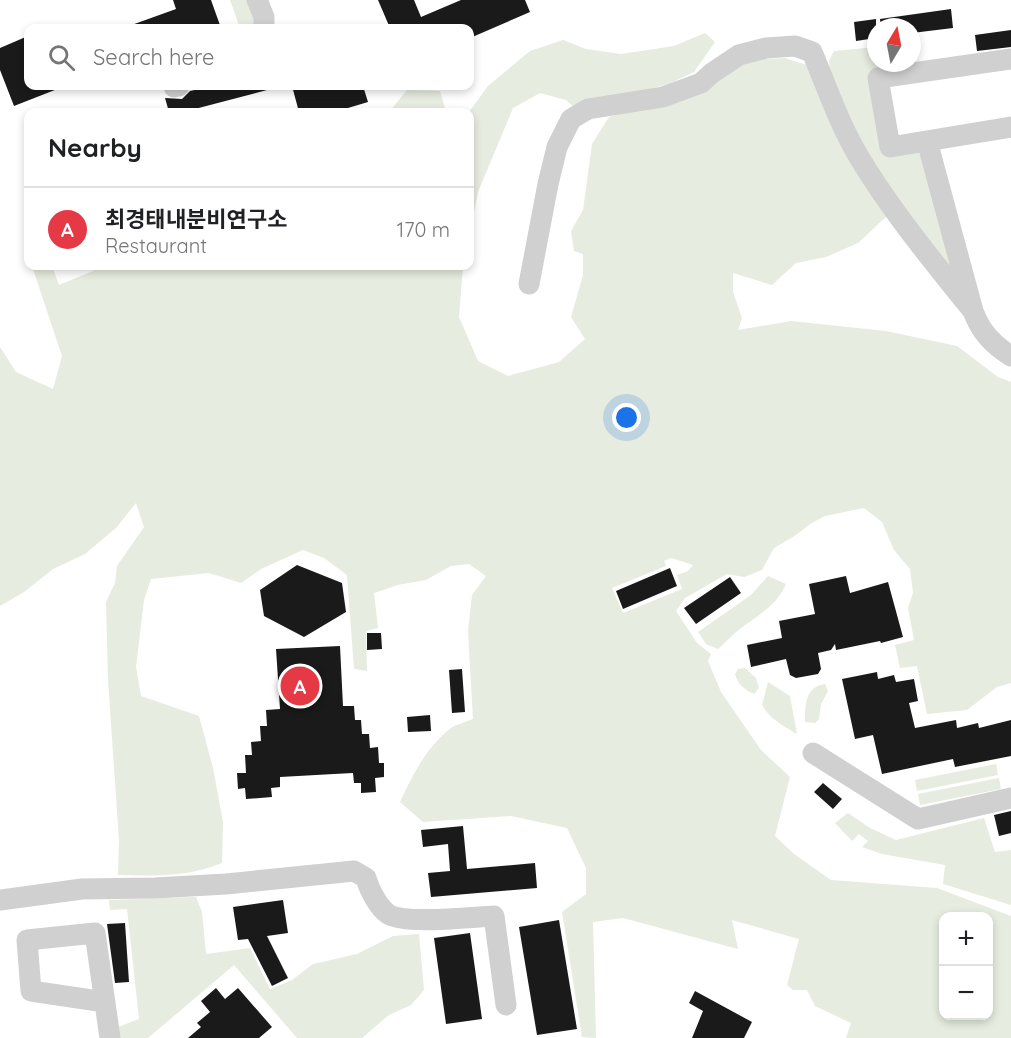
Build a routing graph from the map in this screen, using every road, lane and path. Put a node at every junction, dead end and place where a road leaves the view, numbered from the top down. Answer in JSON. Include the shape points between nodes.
{"nodes":[{"id":1,"x":257,"y":0,"type":"edge"},
{"id":2,"x":264,"y":24,"type":"edge"},
{"id":3,"x":1011,"y":58,"type":"edge"},
{"id":4,"x":1011,"y":127,"type":"edge"},
{"id":5,"x":927,"y":141,"type":"junction"},
{"id":6,"x":530,"y":284,"type":"dead end"},
{"id":7,"x":973,"y":310,"type":"junction"},
{"id":8,"x":1011,"y":356,"type":"edge"},
{"id":9,"x":813,"y":753,"type":"dead end"},
{"id":10,"x":1011,"y":798,"type":"edge"},
{"id":11,"x":0,"y":900,"type":"edge"},
{"id":12,"x":105,"y":1002,"type":"dead end"},
{"id":13,"x":506,"y":1005,"type":"dead end"},
{"id":14,"x":110,"y":1038,"type":"edge"}],
"edges":[{"from":1,"to":2,"type":"street"},
{"from":3,"to":5,"type":"street","via":[[878,78],[890,147]]},
{"from":4,"to":5,"type":"street"},
{"from":5,"to":7,"type":"street"},
{"from":6,"to":7,"type":"street","via":[[557,147],[571,119],[588,109],[663,97],[701,83],[739,55],[795,46],[812,52],[859,157]]},
{"from":7,"to":8,"type":"street","via":[[989,340]]},
{"from":9,"to":10,"type":"street","via":[[918,819]]},
{"from":11,"to":13,"type":"street","via":[[82,889],[226,884],[354,871],[366,878],[370,892],[388,914],[417,920],[494,916]]},
{"from":12,"to":14,"type":"street"}]}
